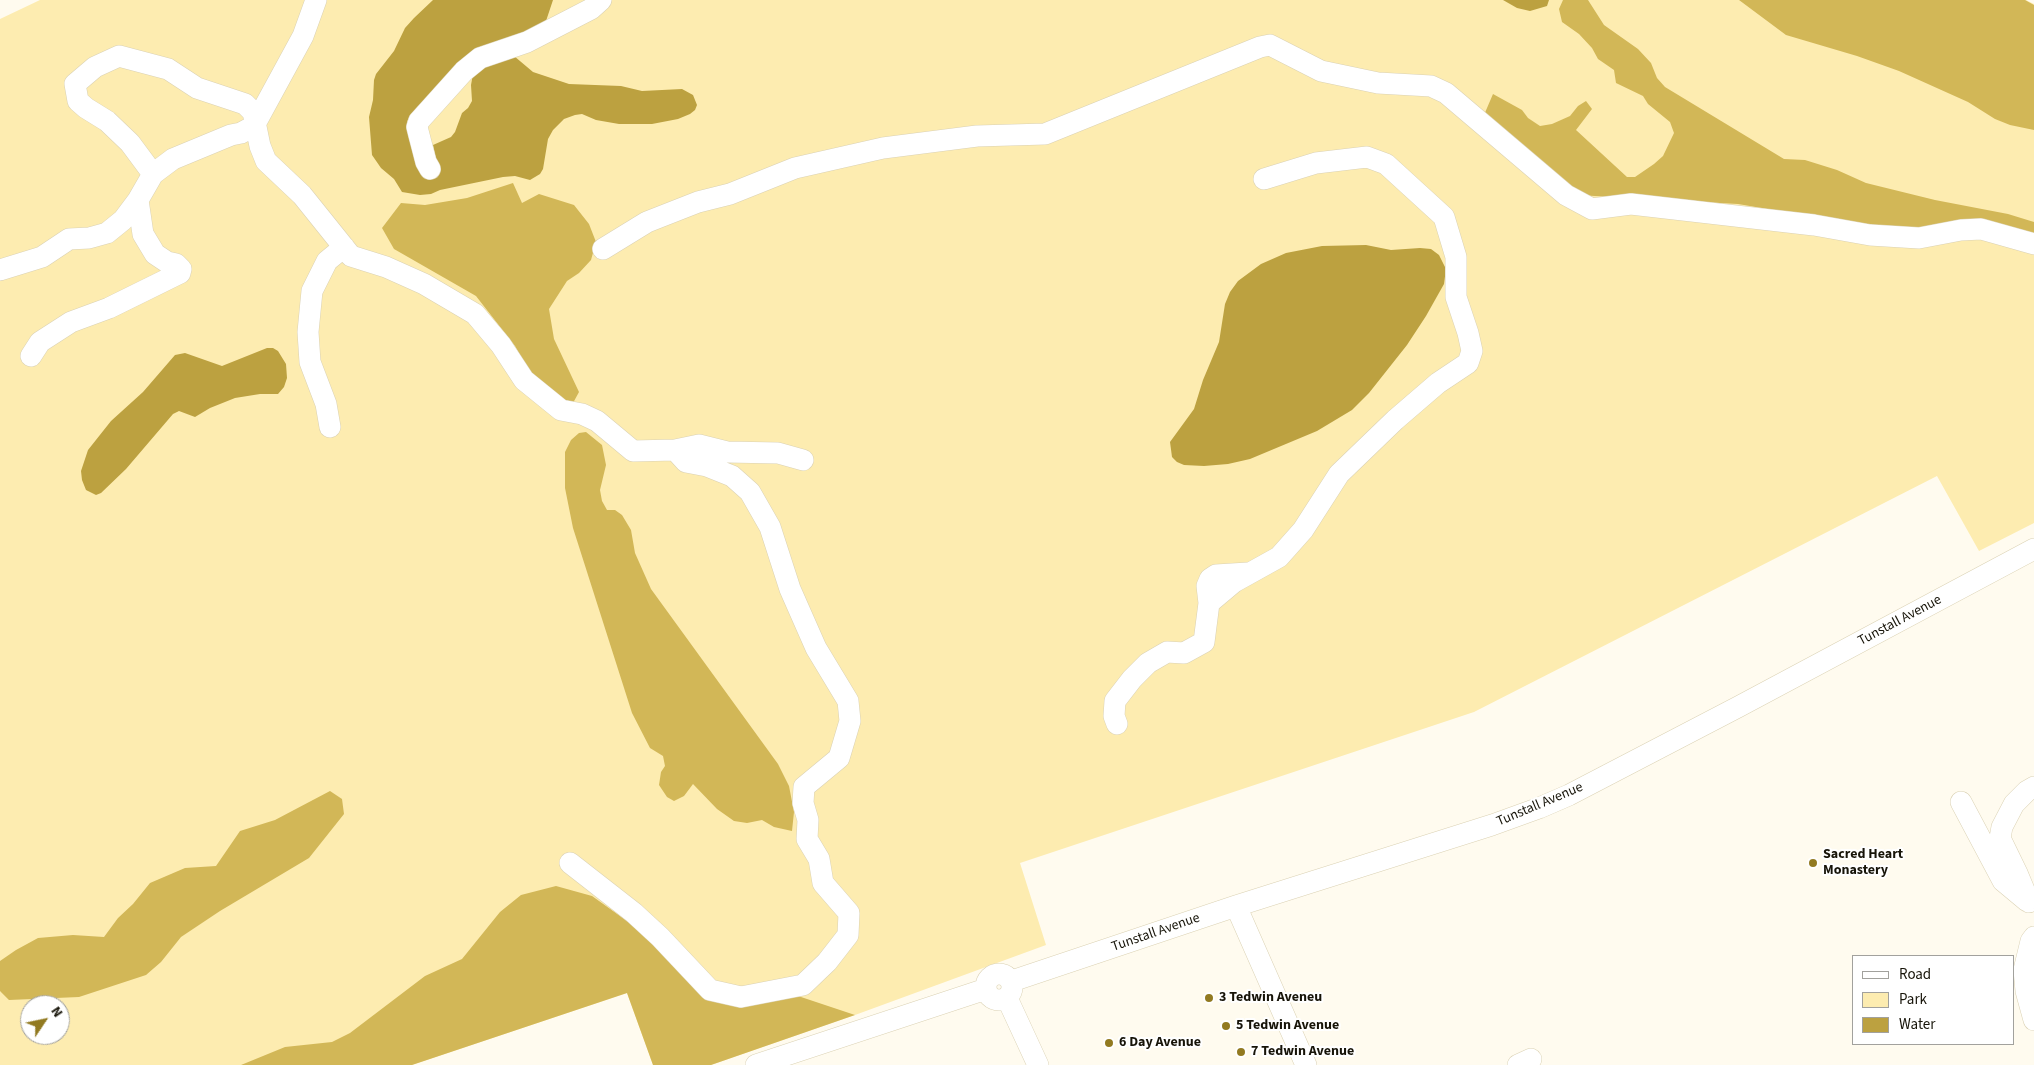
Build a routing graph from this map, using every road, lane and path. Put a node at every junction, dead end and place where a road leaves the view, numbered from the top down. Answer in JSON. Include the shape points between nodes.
{"nodes":[{"id":1,"x":316,"y":0,"type":"edge"},
{"id":2,"x":601,"y":0,"type":"edge"},
{"id":3,"x":254,"y":126,"type":"junction"},
{"id":4,"x":430,"y":169,"type":"dead end"},
{"id":5,"x":153,"y":174,"type":"junction"},
{"id":6,"x":1264,"y":179,"type":"dead end"},
{"id":7,"x":138,"y":200,"type":"junction"},
{"id":8,"x":2034,"y":244,"type":"edge"},
{"id":9,"x":344,"y":247,"type":"junction"},
{"id":10,"x":603,"y":249,"type":"dead end"},
{"id":11,"x":0,"y":270,"type":"edge"},
{"id":12,"x":31,"y":356,"type":"dead end"},
{"id":13,"x":330,"y":427,"type":"dead end"},
{"id":14,"x":675,"y":450,"type":"junction"},
{"id":15,"x":804,"y":460,"type":"dead end"},
{"id":16,"x":2034,"y":549,"type":"edge"},
{"id":17,"x":1117,"y":724,"type":"dead end"},
{"id":18,"x":2034,"y":787,"type":"edge"},
{"id":19,"x":1961,"y":802,"type":"dead end"},
{"id":20,"x":570,"y":863,"type":"dead end"},
{"id":21,"x":2031,"y":905,"type":"edge"},
{"id":22,"x":1236,"y":906,"type":"junction"},
{"id":23,"x":2032,"y":939,"type":"edge"},
{"id":24,"x":1009,"y":990,"type":"junction"},
{"id":25,"x":2030,"y":997,"type":"edge"},
{"id":26,"x":2034,"y":1020,"type":"edge"},
{"id":27,"x":779,"y":1061,"type":"edge"},
{"id":28,"x":756,"y":1065,"type":"edge"},
{"id":29,"x":1038,"y":1065,"type":"edge"},
{"id":30,"x":1306,"y":1065,"type":"edge"}],
"edges":[{"from":1,"to":3,"type":"street","via":[[303,36]]},
{"from":2,"to":4,"type":"street","via":[[591,9],[527,42],[480,58],[464,71],[419,121],[417,127]]},
{"from":3,"to":5,"type":"street","via":[[173,159]]},
{"from":3,"to":5,"type":"street","via":[[253,112],[245,104],[197,88],[173,63],[119,56],[95,67],[75,84],[78,101],[108,121],[130,142]]},
{"from":3,"to":9,"type":"street","via":[[266,161],[302,195]]},
{"from":5,"to":7,"type":"street"},
{"from":6,"to":17,"type":"street","via":[[1316,163],[1367,156],[1386,164],[1444,217],[1456,257],[1456,297],[1472,351],[1468,363],[1438,383],[1339,474],[1303,530],[1279,556],[1234,582],[1209,603],[1204,642],[1184,653],[1167,652],[1132,678],[1115,701]]},
{"from":7,"to":11,"type":"street","via":[[124,220],[107,233],[69,239],[42,257]]},
{"from":7,"to":12,"type":"street","via":[[143,234],[155,254],[176,264],[181,269],[180,273],[109,308],[71,322],[40,342]]},
{"from":8,"to":10,"type":"street","via":[[1981,229],[1919,238],[1870,235],[1814,224],[1631,204],[1592,209],[1566,195],[1446,94],[1431,86],[1378,83],[1321,71],[1270,45],[1044,134],[976,136],[883,148],[795,168],[647,222]]},
{"from":9,"to":13,"type":"street","via":[[327,261],[312,292],[308,332],[310,362],[326,404]]},
{"from":9,"to":14,"type":"street","via":[[351,256],[386,266],[475,314],[502,345],[524,380],[561,410],[596,421],[633,452]]},
{"from":14,"to":15,"type":"street","via":[[699,445],[727,452],[778,453]]},
{"from":14,"to":20,"type":"street","via":[[686,462],[732,476],[750,492],[770,527],[790,589],[816,648],[848,701],[850,721],[839,758],[804,787],[802,803],[808,820],[807,839],[819,859],[823,883],[849,913],[848,935],[803,985],[741,997],[710,990],[654,931]]},
{"from":16,"to":22,"type":"street","name":"Tunstall Avenue","via":[[1569,795],[1492,825]]},
{"from":18,"to":21,"type":"street","via":[[2014,804],[2000,838]]},
{"from":19,"to":21,"type":"street","via":[[2003,881]]},
{"from":22,"to":24,"type":"street","name":"Tunstall Avenue"},
{"from":22,"to":30,"type":"street"},
{"from":23,"to":25,"type":"street","via":[[2024,970]]},
{"from":24,"to":27,"type":"street","via":[[1001,1001],[994,1000],[986,989]]},
{"from":24,"to":29,"type":"street"},
{"from":25,"to":26,"type":"street"},
{"from":27,"to":28,"type":"street"}]}
